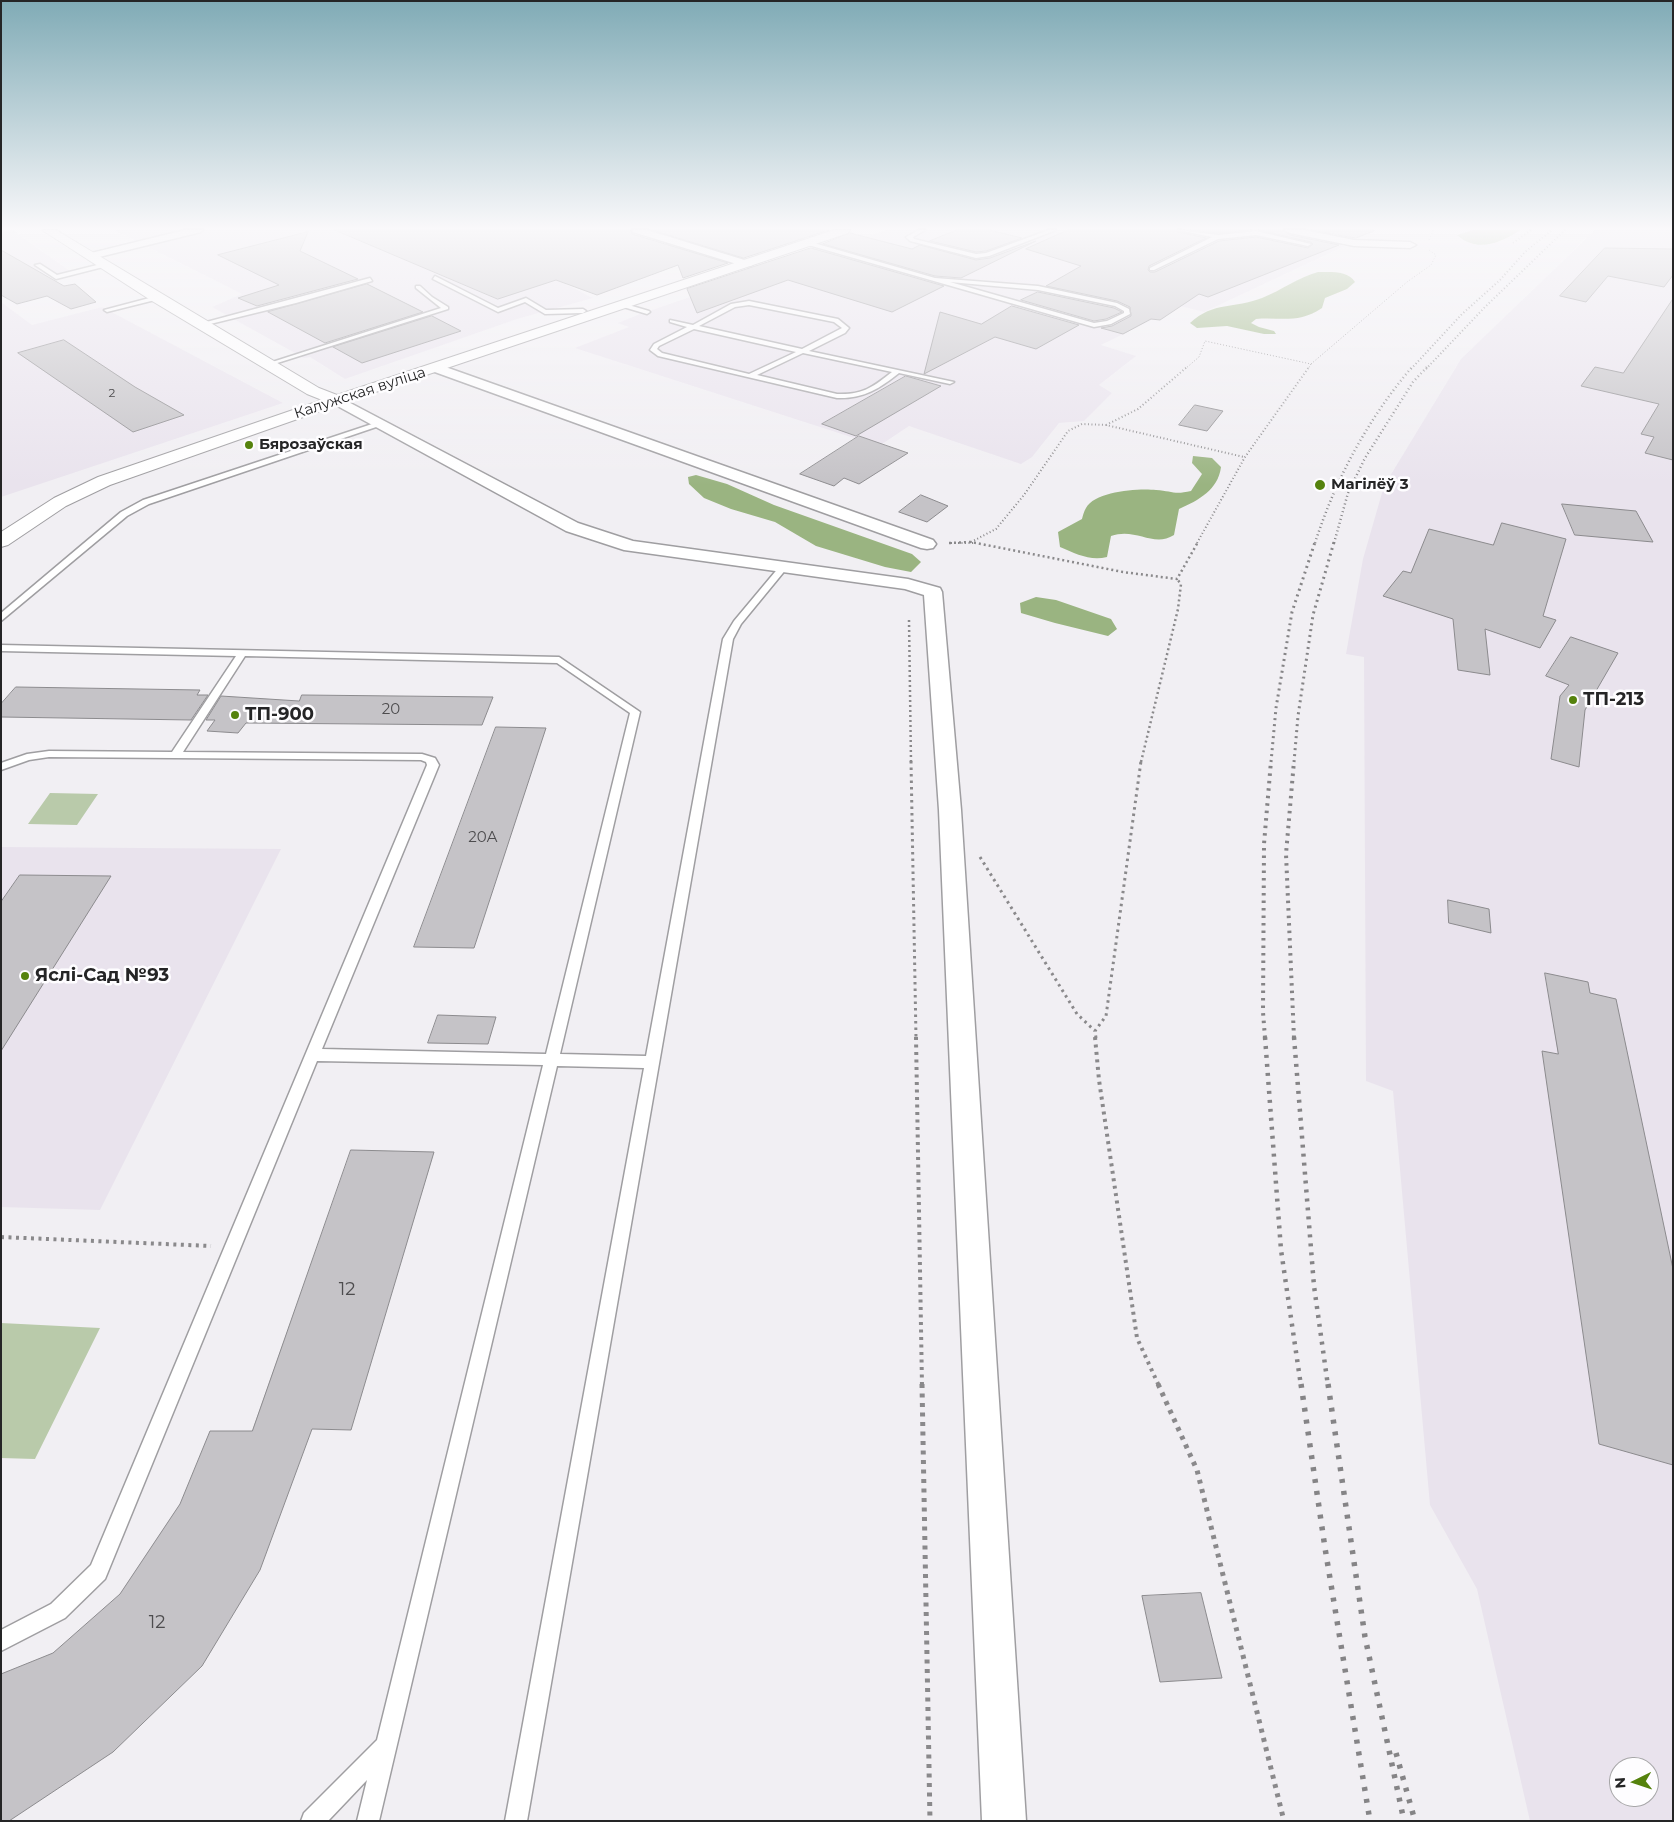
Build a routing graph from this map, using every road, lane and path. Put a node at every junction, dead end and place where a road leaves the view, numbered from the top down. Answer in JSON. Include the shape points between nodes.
{"nodes":[{"id":1,"x":186,"y":315,"type":"edge"},
{"id":2,"x":240,"y":315,"type":"edge"},
{"id":3,"x":424,"y":315,"type":"edge"},
{"id":4,"x":593,"y":315,"type":"edge"},
{"id":5,"x":716,"y":315,"type":"edge"},
{"id":6,"x":811,"y":315,"type":"edge"},
{"id":7,"x":1060,"y":315,"type":"edge"},
{"id":8,"x":1125,"y":315,"type":"edge"},
{"id":9,"x":1368,"y":315,"type":"edge"},
{"id":10,"x":672,"y":321,"type":"dead end"},
{"id":11,"x":202,"y":324,"type":"junction"},
{"id":12,"x":694,"y":327,"type":"junction"},
{"id":13,"x":803,"y":351,"type":"junction"},
{"id":14,"x":269,"y":364,"type":"junction"},
{"id":15,"x":1311,"y":364,"type":"junction"},
{"id":16,"x":437,"y":368,"type":"junction"},
{"id":17,"x":898,"y":371,"type":"junction"},
{"id":18,"x":750,"y":376,"type":"junction"},
{"id":19,"x":950,"y":382,"type":"dead end"},
{"id":20,"x":337,"y":400,"type":"junction"},
{"id":21,"x":382,"y":424,"type":"junction"},
{"id":22,"x":1106,"y":425,"type":"junction"},
{"id":23,"x":1245,"y":457,"type":"junction"},
{"id":24,"x":1,"y":541,"type":"edge"},
{"id":25,"x":971,"y":542,"type":"junction"},
{"id":26,"x":927,"y":544,"type":"joint"},
{"id":27,"x":783,"y":568,"type":"junction"},
{"id":28,"x":1177,"y":579,"type":"junction"},
{"id":29,"x":909,"y":616,"type":"dead end"},
{"id":30,"x":1,"y":618,"type":"edge"},
{"id":31,"x":1,"y":648,"type":"edge"},
{"id":32,"x":242,"y":654,"type":"junction"},
{"id":33,"x":175,"y":756,"type":"junction"},
{"id":34,"x":1,"y":767,"type":"edge"},
{"id":35,"x":976,"y":851,"type":"dead end"},
{"id":36,"x":1095,"y":1031,"type":"junction"},
{"id":37,"x":314,"y":1055,"type":"junction"},
{"id":38,"x":550,"y":1060,"type":"junction"},
{"id":39,"x":652,"y":1062,"type":"junction"},
{"id":40,"x":1,"y":1237,"type":"edge"},
{"id":41,"x":234,"y":1247,"type":"junction"},
{"id":42,"x":1,"y":1641,"type":"edge"},
{"id":43,"x":386,"y":1746,"type":"junction"},
{"id":44,"x":312,"y":1821,"type":"edge"},
{"id":45,"x":368,"y":1821,"type":"edge"},
{"id":46,"x":516,"y":1821,"type":"edge"},
{"id":47,"x":930,"y":1821,"type":"edge"},
{"id":48,"x":1004,"y":1821,"type":"edge"},
{"id":49,"x":1284,"y":1821,"type":"edge"}],
"edges":[{"from":1,"to":11,"type":"street"},
{"from":2,"to":11,"type":"lane"},
{"from":3,"to":14,"type":"lane"},
{"from":4,"to":16,"type":"street","name":"Калужская вуліца"},
{"from":5,"to":12,"type":"lane"},
{"from":6,"to":13,"type":"lane","via":[[836,320],[846,328]]},
{"from":7,"to":8,"type":"lane","via":[[1094,325],[1109,323]]},
{"from":9,"to":15,"type":"path"},
{"from":10,"to":12,"type":"lane"},
{"from":11,"to":14,"type":"street"},
{"from":12,"to":13,"type":"lane"},
{"from":12,"to":18,"type":"lane","via":[[656,345],[653,350],[660,355]]},
{"from":13,"to":17,"type":"lane"},
{"from":13,"to":18,"type":"lane"},
{"from":14,"to":20,"type":"street","via":[[313,391]]},
{"from":15,"to":22,"type":"path","via":[[1205,341],[1199,357],[1138,409]]},
{"from":15,"to":23,"type":"path"},
{"from":16,"to":20,"type":"street","name":"Калужская вуліца"},
{"from":16,"to":26,"type":"street"},
{"from":17,"to":18,"type":"lane","via":[[868,393],[851,398]]},
{"from":17,"to":19,"type":"lane"},
{"from":20,"to":21,"type":"street"},
{"from":20,"to":24,"type":"street","name":"Калужская вуліца","via":[[104,481],[60,502]]},
{"from":21,"to":27,"type":"street","via":[[572,527],[630,546]]},
{"from":21,"to":30,"type":"lane","via":[[146,502],[124,514]]},
{"from":22,"to":23,"type":"path"},
{"from":22,"to":25,"type":"path","via":[[1082,424],[1068,431],[1024,495],[996,528]]},
{"from":23,"to":28,"type":"path"},
{"from":25,"to":26,"type":"path"},
{"from":25,"to":28,"type":"path","via":[[1123,572]]},
{"from":27,"to":39,"type":"lane","via":[[736,623],[728,639]]},
{"from":27,"to":48,"type":"street","via":[[908,584],[933,592],[950,810]]},
{"from":28,"to":36,"type":"path","via":[[1181,584],[1178,609],[1142,753],[1106,1016]]},
{"from":29,"to":47,"type":"path"},
{"from":31,"to":32,"type":"lane"},
{"from":32,"to":33,"type":"lane"},
{"from":32,"to":38,"type":"lane","via":[[559,660],[635,712]]},
{"from":33,"to":34,"type":"lane","via":[[48,754],[27,757]]},
{"from":33,"to":37,"type":"lane","via":[[422,757],[431,760],[433,765]]},
{"from":35,"to":36,"type":"path","via":[[1077,1014]]},
{"from":36,"to":49,"type":"path","via":[[1098,1080],[1137,1338],[1197,1470]]},
{"from":37,"to":38,"type":"lane"},
{"from":37,"to":41,"type":"lane"},
{"from":38,"to":39,"type":"lane"},
{"from":38,"to":43,"type":"lane"},
{"from":39,"to":46,"type":"lane"},
{"from":40,"to":41,"type":"path"},
{"from":41,"to":42,"type":"lane","via":[[98,1572],[58,1611]]},
{"from":43,"to":44,"type":"lane"},
{"from":43,"to":45,"type":"lane"}]}
